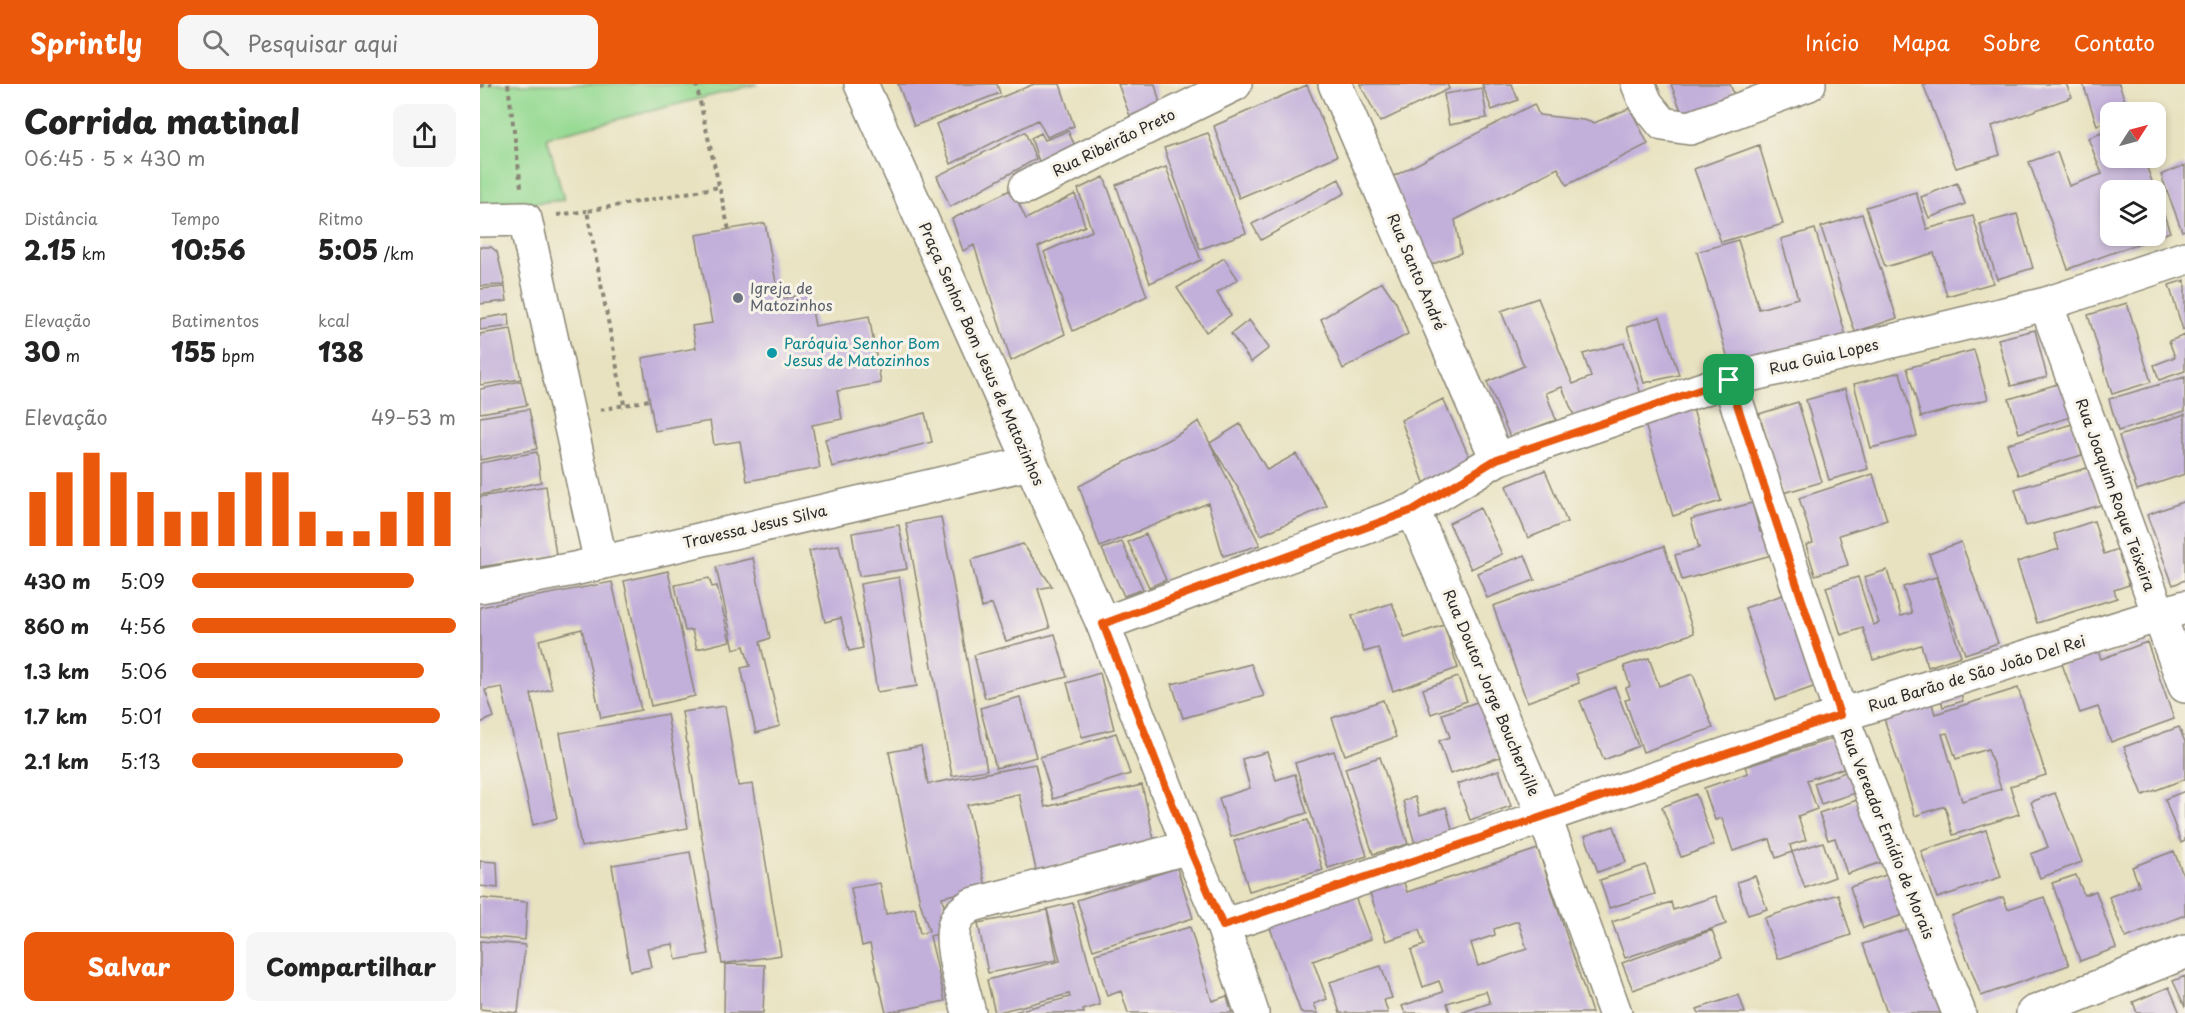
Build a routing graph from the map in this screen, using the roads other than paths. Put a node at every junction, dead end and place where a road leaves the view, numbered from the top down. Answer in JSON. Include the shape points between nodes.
{"nodes":[{"id":1,"x":861,"y":84,"type":"edge"},
{"id":2,"x":1235,"y":84,"type":"edge"},
{"id":3,"x":1335,"y":84,"type":"edge"},
{"id":4,"x":1638,"y":84,"type":"edge"},
{"id":5,"x":1809,"y":84,"type":"edge"},
{"id":6,"x":1026,"y":187,"type":"dead end"},
{"id":7,"x":480,"y":220,"type":"edge"},
{"id":8,"x":2185,"y":258,"type":"edge"},
{"id":9,"x":2046,"y":304,"type":"junction"},
{"id":10,"x":1729,"y":380,"type":"junction"},
{"id":11,"x":1497,"y":459,"type":"junction"},
{"id":12,"x":1030,"y":463,"type":"junction"},
{"id":13,"x":1413,"y":510,"type":"junction"},
{"id":14,"x":601,"y":563,"type":"junction"},
{"id":15,"x":480,"y":586,"type":"edge"},
{"id":16,"x":2172,"y":613,"type":"edge"},
{"id":17,"x":1103,"y":624,"type":"junction"},
{"id":18,"x":2185,"y":686,"type":"edge"},
{"id":19,"x":1840,"y":715,"type":"junction"},
{"id":20,"x":1545,"y":818,"type":"junction"},
{"id":21,"x":1189,"y":847,"type":"junction"},
{"id":22,"x":1223,"y":926,"type":"junction"},
{"id":23,"x":2185,"y":952,"type":"edge"},
{"id":24,"x":969,"y":1013,"type":"edge"},
{"id":25,"x":1252,"y":1013,"type":"edge"},
{"id":26,"x":1615,"y":1013,"type":"edge"},
{"id":27,"x":1959,"y":1013,"type":"edge"},
{"id":28,"x":2033,"y":1013,"type":"edge"}],
"edges":[{"from":1,"to":12,"type":"street","name":"Praça Senhor Bom Jesus de Matozinhos"},
{"from":2,"to":6,"type":"street","name":"Rua Ribeirão Preto"},
{"from":3,"to":11,"type":"street","name":"Rua Santo André"},
{"from":4,"to":5,"type":"street","via":[[1646,103],[1663,124],[1690,128]]},
{"from":7,"to":14,"type":"street","via":[[525,219]]},
{"from":8,"to":9,"type":"street","name":"Rua Guia Lopes"},
{"from":9,"to":10,"type":"street","name":"Rua Guia Lopes"},
{"from":9,"to":16,"type":"street","name":"Rua Joaquim Roque Teixeira"},
{"from":10,"to":11,"type":"street","name":"Rua Guia Lopes"},
{"from":10,"to":19,"type":"street","name":"Rua Vereador Emídio de Morais"},
{"from":11,"to":13,"type":"street","name":"Rua Guia Lopes"},
{"from":12,"to":14,"type":"street","name":"Travessa Jesus Silva"},
{"from":12,"to":17,"type":"street","name":"Praça Senhor Bom Jesus de Matozinhos"},
{"from":13,"to":17,"type":"street","name":"Rua Guia Lopes"},
{"from":13,"to":20,"type":"street","name":"Rua Doutor Jorge Boucherville"},
{"from":14,"to":15,"type":"street","name":"Travessa Jesus Silva"},
{"from":16,"to":18,"type":"street","name":"Rua Joaquim Roque Teixeira"},
{"from":16,"to":19,"type":"street","name":"Rua Barão de São João Del Rei"},
{"from":17,"to":21,"type":"street","name":"Praça Senhor Bom Jesus de Matozinhos"},
{"from":19,"to":20,"type":"street","name":"Rua Barão de São João Del Rei"},
{"from":19,"to":27,"type":"street","name":"Rua Vereador Emídio de Morais"},
{"from":20,"to":22,"type":"street","name":"Rua Barão de São João Del Rei"},
{"from":20,"to":26,"type":"street","name":"Rua Doutor Jorge Boucherville"},
{"from":21,"to":22,"type":"street","name":"Praça Senhor Bom Jesus de Matozinhos"},
{"from":21,"to":24,"type":"street","via":[[972,905],[960,913],[954,924],[956,958]]},
{"from":22,"to":25,"type":"street","name":"Praça Senhor Bom Jesus de Matozinhos"},
{"from":23,"to":28,"type":"street"}]}
